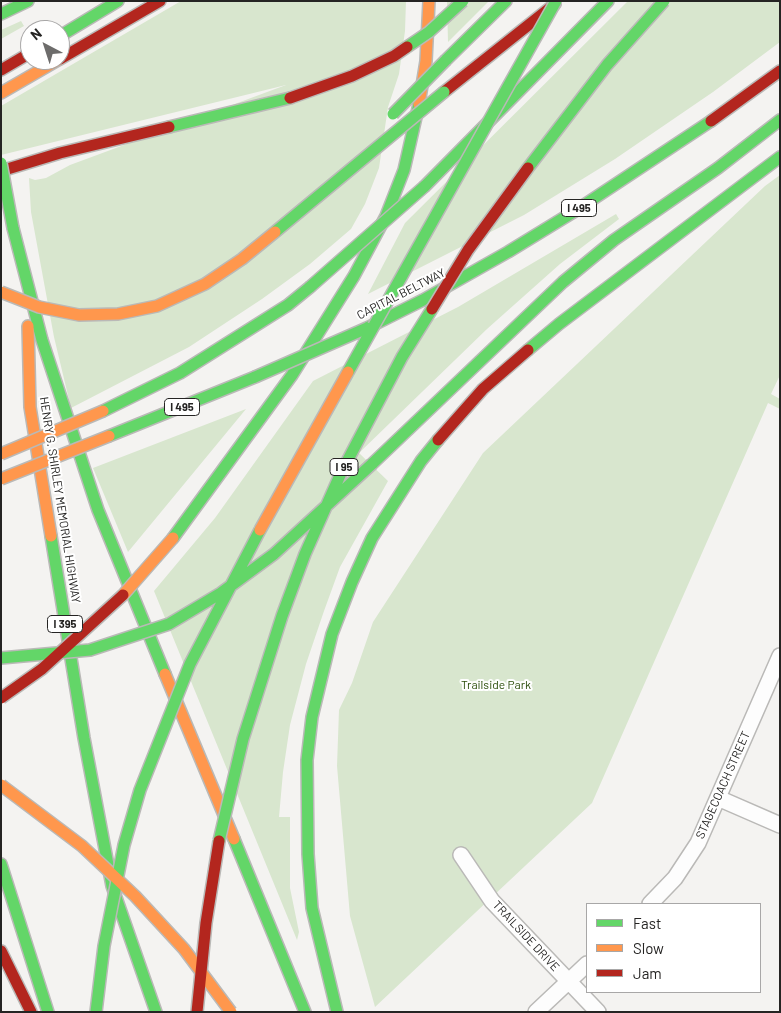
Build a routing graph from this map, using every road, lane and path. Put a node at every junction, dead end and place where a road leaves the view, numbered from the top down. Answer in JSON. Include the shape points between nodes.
{"nodes":[{"id":1,"x":28,"y":1,"type":"edge"},
{"id":2,"x":118,"y":1,"type":"edge"},
{"id":3,"x":160,"y":1,"type":"edge"},
{"id":4,"x":429,"y":1,"type":"edge"},
{"id":5,"x":463,"y":1,"type":"edge"},
{"id":6,"x":506,"y":1,"type":"edge"},
{"id":7,"x":557,"y":1,"type":"edge"},
{"id":8,"x":608,"y":1,"type":"edge"},
{"id":9,"x":664,"y":1,"type":"edge"},
{"id":10,"x":1,"y":14,"type":"edge"},
{"id":11,"x":70,"y":30,"type":"edge"},
{"id":12,"x":70,"y":53,"type":"edge"},
{"id":13,"x":20,"y":59,"type":"edge"},
{"id":14,"x":1,"y":70,"type":"edge"},
{"id":15,"x":40,"y":70,"type":"edge"},
{"id":16,"x":780,"y":71,"type":"edge"},
{"id":17,"x":1,"y":93,"type":"edge"},
{"id":18,"x":780,"y":120,"type":"edge"},
{"id":19,"x":383,"y":124,"type":"dead end"},
{"id":20,"x":369,"y":138,"type":"dead end"},
{"id":21,"x":780,"y":157,"type":"edge"},
{"id":22,"x":1,"y":163,"type":"edge"},
{"id":23,"x":1,"y":171,"type":"edge"},
{"id":24,"x":13,"y":228,"type":"junction"},
{"id":25,"x":278,"y":231,"type":"junction"},
{"id":26,"x":1,"y":292,"type":"edge"},
{"id":27,"x":1,"y":454,"type":"edge"},
{"id":28,"x":1,"y":479,"type":"edge"},
{"id":29,"x":780,"y":656,"type":"edge"},
{"id":30,"x":1,"y":658,"type":"edge"},
{"id":31,"x":1,"y":698,"type":"edge"},
{"id":32,"x":1,"y":785,"type":"edge"},
{"id":33,"x":718,"y":798,"type":"junction"},
{"id":34,"x":780,"y":825,"type":"edge"},
{"id":35,"x":461,"y":855,"type":"dead end"},
{"id":36,"x":1,"y":864,"type":"edge"},
{"id":37,"x":651,"y":903,"type":"edge"},
{"id":38,"x":1,"y":951,"type":"edge"},
{"id":39,"x":586,"y":965,"type":"edge"},
{"id":40,"x":569,"y":982,"type":"junction"},
{"id":41,"x":31,"y":1012,"type":"edge"},
{"id":42,"x":48,"y":1012,"type":"edge"},
{"id":43,"x":96,"y":1012,"type":"edge"},
{"id":44,"x":156,"y":1012,"type":"edge"},
{"id":45,"x":197,"y":1012,"type":"edge"},
{"id":46,"x":231,"y":1012,"type":"edge"},
{"id":47,"x":306,"y":1012,"type":"edge"},
{"id":48,"x":337,"y":1012,"type":"edge"},
{"id":49,"x":536,"y":1012,"type":"edge"},
{"id":50,"x":598,"y":1012,"type":"edge"}],
"edges":[{"from":1,"to":10,"type":"highway"},
{"from":2,"to":11,"type":"highway"},
{"from":3,"to":12,"type":"highway"},
{"from":4,"to":31,"type":"highway","bridge":true,"via":[[426,61],[404,170],[386,216],[354,276],[292,375],[146,572],[110,609],[42,669]]},
{"from":5,"to":23,"type":"highway","bridge":true,"via":[[429,32],[394,56],[352,76],[290,98],[60,153]]},
{"from":6,"to":19,"type":"highway","bridge":true},
{"from":7,"to":25,"type":"highway","bridge":true},
{"from":7,"to":43,"type":"highway","bridge":true,"via":[[263,525],[190,664],[143,781],[124,845],[104,946]]},
{"from":8,"to":27,"type":"highway","bridge":true,"via":[[425,186],[280,310],[180,373]]},
{"from":9,"to":45,"type":"highway","number":"I 95","bridge":true,"via":[[564,119],[468,250],[402,357],[341,473],[282,616],[243,739],[216,857]]},
{"from":13,"to":14,"type":"highway"},
{"from":15,"to":17,"type":"highway"},
{"from":16,"to":28,"type":"highway","name":"CAPITAL BELTWAY","number":"I 495","bridge":true,"via":[[716,118],[566,216],[423,300],[255,377]]},
{"from":18,"to":30,"type":"highway","bridge":true,"via":[[718,168],[614,240],[563,282],[274,554],[221,592],[169,624],[90,650]]},
{"from":20,"to":25,"type":"highway","bridge":true},
{"from":21,"to":48,"type":"highway","via":[[559,324],[483,389],[421,461],[372,538],[332,634],[312,717],[307,760],[312,908]]},
{"from":22,"to":24,"type":"highway","name":"HENRY G. SHIRLEY MEMORIAL HIGHWAY","number":"I 395","bridge":true},
{"from":24,"to":44,"type":"highway","name":"HENRY G. SHIRLEY MEMORIAL HIGHWAY","number":"I 395","via":[[29,334],[30,406],[84,738],[112,886]]},
{"from":24,"to":47,"type":"highway","via":[[45,349],[98,510]]},
{"from":25,"to":26,"type":"highway","bridge":true,"via":[[205,284],[157,306],[118,314],[79,315],[39,307]]},
{"from":29,"to":33,"type":"street","name":"STAGECOACH STREET"},
{"from":32,"to":46,"type":"highway","bridge":true,"via":[[82,846],[135,896],[184,948]]},
{"from":33,"to":34,"type":"street"},
{"from":33,"to":37,"type":"street","name":"STAGECOACH STREET","via":[[687,861]]},
{"from":35,"to":40,"type":"street","name":"TRAILSIDE DRIVE","via":[[492,901]]},
{"from":36,"to":42,"type":"highway"},
{"from":38,"to":41,"type":"highway"},
{"from":39,"to":40,"type":"street"},
{"from":40,"to":49,"type":"street"},
{"from":40,"to":50,"type":"street","name":"TRAILSIDE DRIVE"}]}
